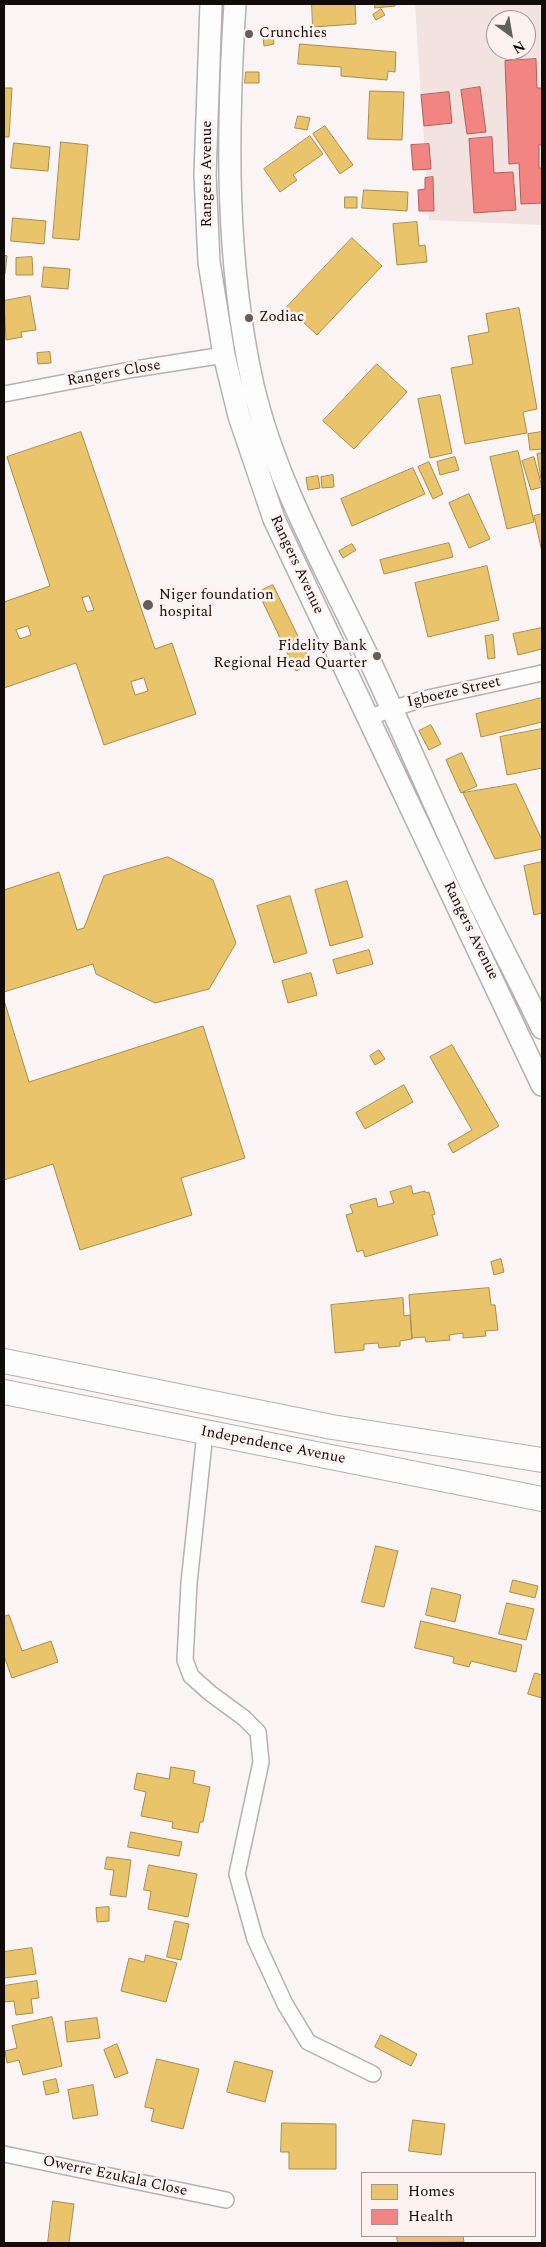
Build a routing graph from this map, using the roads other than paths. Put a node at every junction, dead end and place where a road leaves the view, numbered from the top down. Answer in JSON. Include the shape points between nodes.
{"nodes":[{"id":1,"x":211,"y":4,"type":"edge"},
{"id":2,"x":235,"y":4,"type":"edge"},
{"id":3,"x":224,"y":355,"type":"junction"},
{"id":4,"x":4,"y":394,"type":"edge"},
{"id":5,"x":542,"y":673,"type":"edge"},
{"id":6,"x":391,"y":708,"type":"junction"},
{"id":7,"x":367,"y":718,"type":"junction"},
{"id":8,"x":542,"y":1028,"type":"edge"},
{"id":9,"x":542,"y":1084,"type":"edge"},
{"id":10,"x":4,"y":1361,"type":"edge"},
{"id":11,"x":4,"y":1392,"type":"edge"},
{"id":12,"x":205,"y":1433,"type":"junction"},
{"id":13,"x":542,"y":1460,"type":"edge"},
{"id":14,"x":542,"y":1498,"type":"edge"},
{"id":15,"x":373,"y":2074,"type":"dead end"},
{"id":16,"x":4,"y":2154,"type":"edge"},
{"id":17,"x":226,"y":2200,"type":"dead end"}],
"edges":[{"from":1,"to":3,"type":"main road","name":"Rangers Avenue","via":[[206,175],[209,262]]},
{"from":2,"to":6,"type":"main road","name":"Rangers Avenue","via":[[231,235],[253,385],[285,480]]},
{"from":3,"to":4,"type":"street","name":"Rangers Close"},
{"from":3,"to":7,"type":"main road","name":"Rangers Avenue","via":[[239,416],[274,519]]},
{"from":5,"to":6,"type":"street","name":"Igboeze Street"},
{"from":6,"to":7,"type":"street","name":"Igboeze Street"},
{"from":6,"to":8,"type":"main road","name":"Rangers Avenue","via":[[474,891]]},
{"from":7,"to":9,"type":"main road","name":"Rangers Avenue"},
{"from":10,"to":13,"type":"main road","name":"Independence Avenue","via":[[332,1428]]},
{"from":11,"to":12,"type":"main road","name":"Independence Avenue"},
{"from":12,"to":14,"type":"main road","name":"Independence Avenue"},
{"from":12,"to":15,"type":"street","via":[[184,1660],[191,1676],[258,1732],[261,1762],[237,1874],[255,1938],[285,2004],[308,2042]]},
{"from":16,"to":17,"type":"street","name":"Owerre Ezukala Close"}]}
